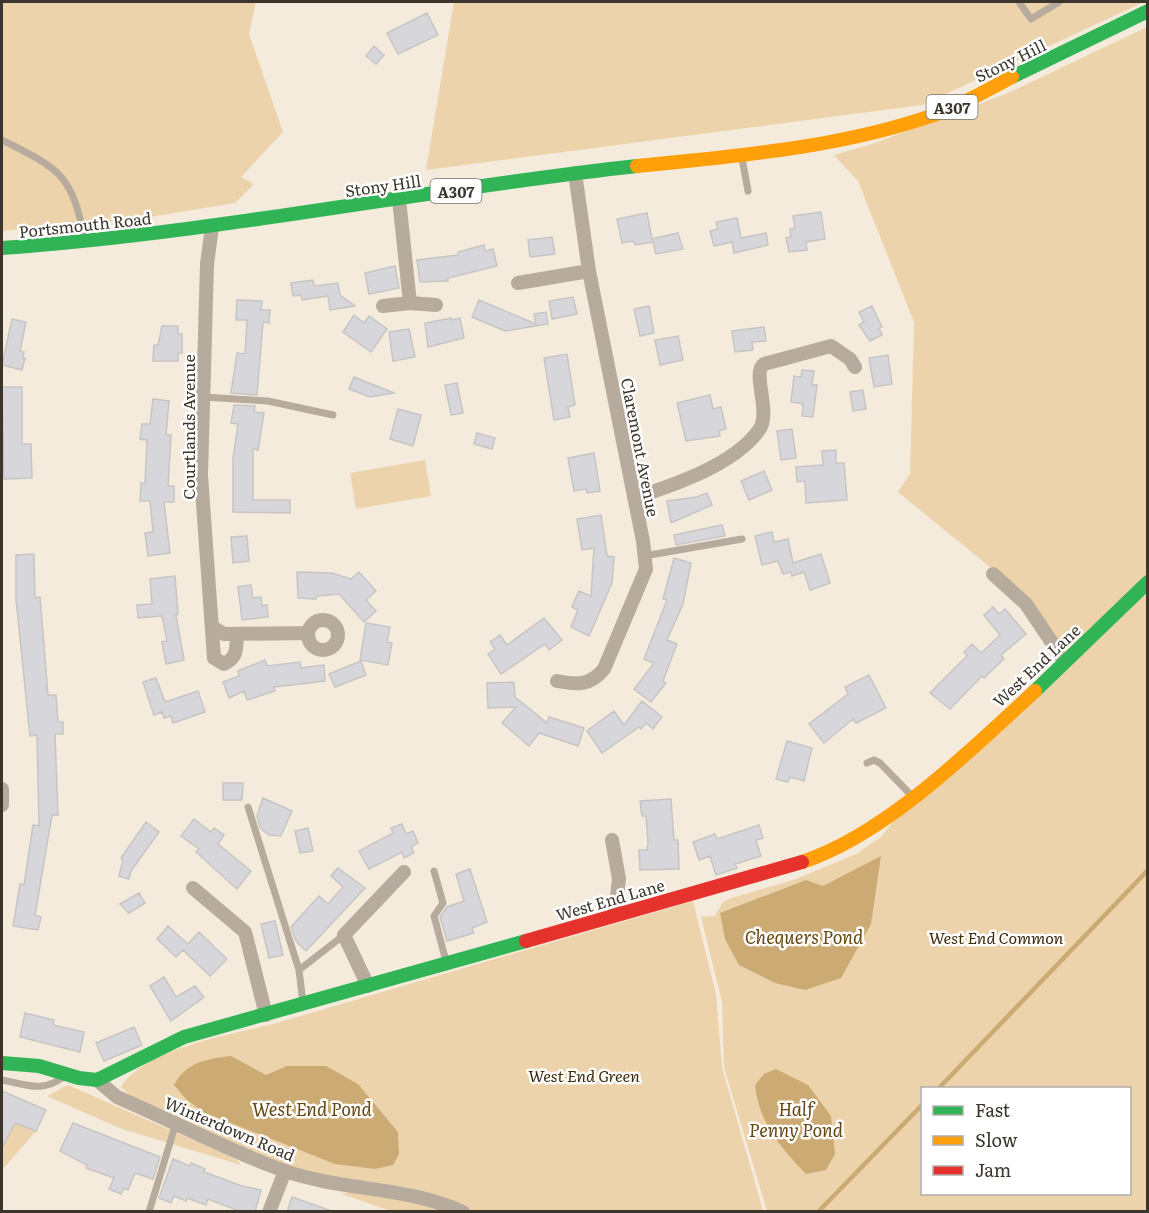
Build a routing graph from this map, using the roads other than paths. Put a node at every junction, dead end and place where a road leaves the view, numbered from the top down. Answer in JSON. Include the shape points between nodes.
{"nodes":[{"id":1,"x":1019,"y":2,"type":"edge"},
{"id":2,"x":1059,"y":2,"type":"edge"},
{"id":3,"x":1148,"y":11,"type":"edge"},
{"id":4,"x":2,"y":140,"type":"edge"},
{"id":5,"x":741,"y":155,"type":"junction"},
{"id":6,"x":575,"y":173,"type":"junction"},
{"id":7,"x":748,"y":191,"type":"dead end"},
{"id":8,"x":399,"y":199,"type":"junction"},
{"id":9,"x":212,"y":227,"type":"junction"},
{"id":10,"x":172,"y":231,"type":"joint"},
{"id":11,"x":86,"y":242,"type":"junction"},
{"id":12,"x":2,"y":248,"type":"edge"},
{"id":13,"x":589,"y":272,"type":"junction"},
{"id":14,"x":518,"y":283,"type":"dead end"},
{"id":15,"x":410,"y":303,"type":"junction"},
{"id":16,"x":435,"y":305,"type":"dead end"},
{"id":17,"x":383,"y":306,"type":"dead end"},
{"id":18,"x":855,"y":367,"type":"dead end"},
{"id":19,"x":203,"y":397,"type":"junction"},
{"id":20,"x":333,"y":415,"type":"dead end"},
{"id":21,"x":634,"y":498,"type":"junction"},
{"id":22,"x":742,"y":539,"type":"dead end"},
{"id":23,"x":644,"y":556,"type":"junction"},
{"id":24,"x":993,"y":574,"type":"dead end"},
{"id":25,"x":1148,"y":582,"type":"edge"},
{"id":26,"x":214,"y":628,"type":"junction"},
{"id":27,"x":308,"y":633,"type":"dead end"},
{"id":28,"x":237,"y":634,"type":"junction"},
{"id":29,"x":1065,"y":662,"type":"junction"},
{"id":30,"x":557,"y":681,"type":"dead end"},
{"id":31,"x":867,"y":763,"type":"dead end"},
{"id":32,"x":2,"y":789,"type":"edge"},
{"id":33,"x":912,"y":796,"type":"junction"},
{"id":34,"x":2,"y":805,"type":"edge"},
{"id":35,"x":248,"y":807,"type":"dead end"},
{"id":36,"x":612,"y":840,"type":"dead end"},
{"id":37,"x":434,"y":871,"type":"dead end"},
{"id":38,"x":404,"y":872,"type":"dead end"},
{"id":39,"x":193,"y":888,"type":"dead end"},
{"id":40,"x":615,"y":914,"type":"junction"},
{"id":41,"x":344,"y":935,"type":"junction"},
{"id":42,"x":446,"y":963,"type":"junction"},
{"id":43,"x":298,"y":970,"type":"junction"},
{"id":44,"x":368,"y":986,"type":"junction"},
{"id":45,"x":303,"y":1005,"type":"junction"},
{"id":46,"x":266,"y":1016,"type":"junction"},
{"id":47,"x":2,"y":1063,"type":"edge"},
{"id":48,"x":67,"y":1075,"type":"junction"},
{"id":49,"x":2,"y":1080,"type":"edge"},
{"id":50,"x":97,"y":1080,"type":"junction"},
{"id":51,"x":176,"y":1123,"type":"junction"},
{"id":52,"x":285,"y":1171,"type":"junction"},
{"id":53,"x":149,"y":1212,"type":"edge"},
{"id":54,"x":269,"y":1212,"type":"edge"},
{"id":55,"x":463,"y":1212,"type":"edge"}],
"edges":[{"from":1,"to":2,"type":"lane","via":[[1031,19]]},
{"from":3,"to":5,"type":"street","name":"Stony Hill","number":"A307","via":[[935,115],[820,144]]},
{"from":4,"to":11,"type":"lane","via":[[63,177],[76,199]]},
{"from":5,"to":6,"type":"street","name":"Stony Hill","number":"A307"},
{"from":5,"to":7,"type":"lane"},
{"from":6,"to":8,"type":"street","name":"Stony Hill","number":"A307"},
{"from":6,"to":13,"type":"street","name":"Claremont Avenue"},
{"from":8,"to":9,"type":"street","name":"Stony Hill","number":"A307"},
{"from":8,"to":15,"type":"street"},
{"from":9,"to":10,"type":"street","name":"Stony Hill","number":"A307"},
{"from":9,"to":19,"type":"street","name":"Courtlands Avenue","via":[[207,264]]},
{"from":10,"to":11,"type":"street","name":"Portsmouth Road","number":"A307"},
{"from":11,"to":12,"type":"street","name":"Portsmouth Road","number":"A307"},
{"from":13,"to":14,"type":"street"},
{"from":13,"to":21,"type":"street","name":"Claremont Avenue"},
{"from":15,"to":16,"type":"street"},
{"from":15,"to":17,"type":"street"},
{"from":18,"to":21,"type":"street","via":[[831,346],[760,367],[765,416],[759,430],[709,469]]},
{"from":19,"to":20,"type":"lane","via":[[268,401]]},
{"from":19,"to":26,"type":"street","name":"Courtlands Avenue","via":[[201,475]]},
{"from":21,"to":23,"type":"street","name":"Claremont Avenue"},
{"from":22,"to":23,"type":"lane"},
{"from":23,"to":30,"type":"street","name":"Claremont Avenue","via":[[646,569],[603,669],[594,680],[577,685]]},
{"from":24,"to":29,"type":"street","via":[[1026,604]]},
{"from":25,"to":29,"type":"street","name":"West End Lane"},
{"from":26,"to":28,"type":"street","via":[[224,634]]},
{"from":26,"to":28,"type":"street","name":"Courtlands Avenue","via":[[214,658],[224,664],[236,654]]},
{"from":27,"to":28,"type":"street"},
{"from":29,"to":33,"type":"street","name":"West End Lane"},
{"from":31,"to":33,"type":"lane","via":[[880,763]]},
{"from":32,"to":34,"type":"street"},
{"from":33,"to":40,"type":"street","name":"West End Lane","via":[[835,849],[778,870]]},
{"from":35,"to":43,"type":"lane"},
{"from":36,"to":40,"type":"street","via":[[619,879]]},
{"from":37,"to":42,"type":"lane","via":[[443,903],[434,916]]},
{"from":38,"to":41,"type":"street"},
{"from":39,"to":46,"type":"street","via":[[245,932]]},
{"from":40,"to":42,"type":"street","name":"West End Lane"},
{"from":41,"to":43,"type":"lane"},
{"from":41,"to":44,"type":"street"},
{"from":42,"to":44,"type":"street","name":"West End Lane"},
{"from":43,"to":45,"type":"lane"},
{"from":44,"to":45,"type":"street","name":"West End Lane"},
{"from":45,"to":46,"type":"street","name":"West End Lane"},
{"from":46,"to":50,"type":"street","name":"West End Lane","via":[[174,1041]]},
{"from":47,"to":48,"type":"street","via":[[39,1066]]},
{"from":48,"to":49,"type":"lane","via":[[42,1088]]},
{"from":48,"to":50,"type":"street"},
{"from":50,"to":51,"type":"street","name":"Winterdown Road","via":[[117,1096]]},
{"from":51,"to":52,"type":"street","name":"Winterdown Road"},
{"from":51,"to":53,"type":"lane"},
{"from":52,"to":54,"type":"street"},
{"from":52,"to":55,"type":"street","name":"Winterdown Road","via":[[336,1184],[407,1193]]}]}
